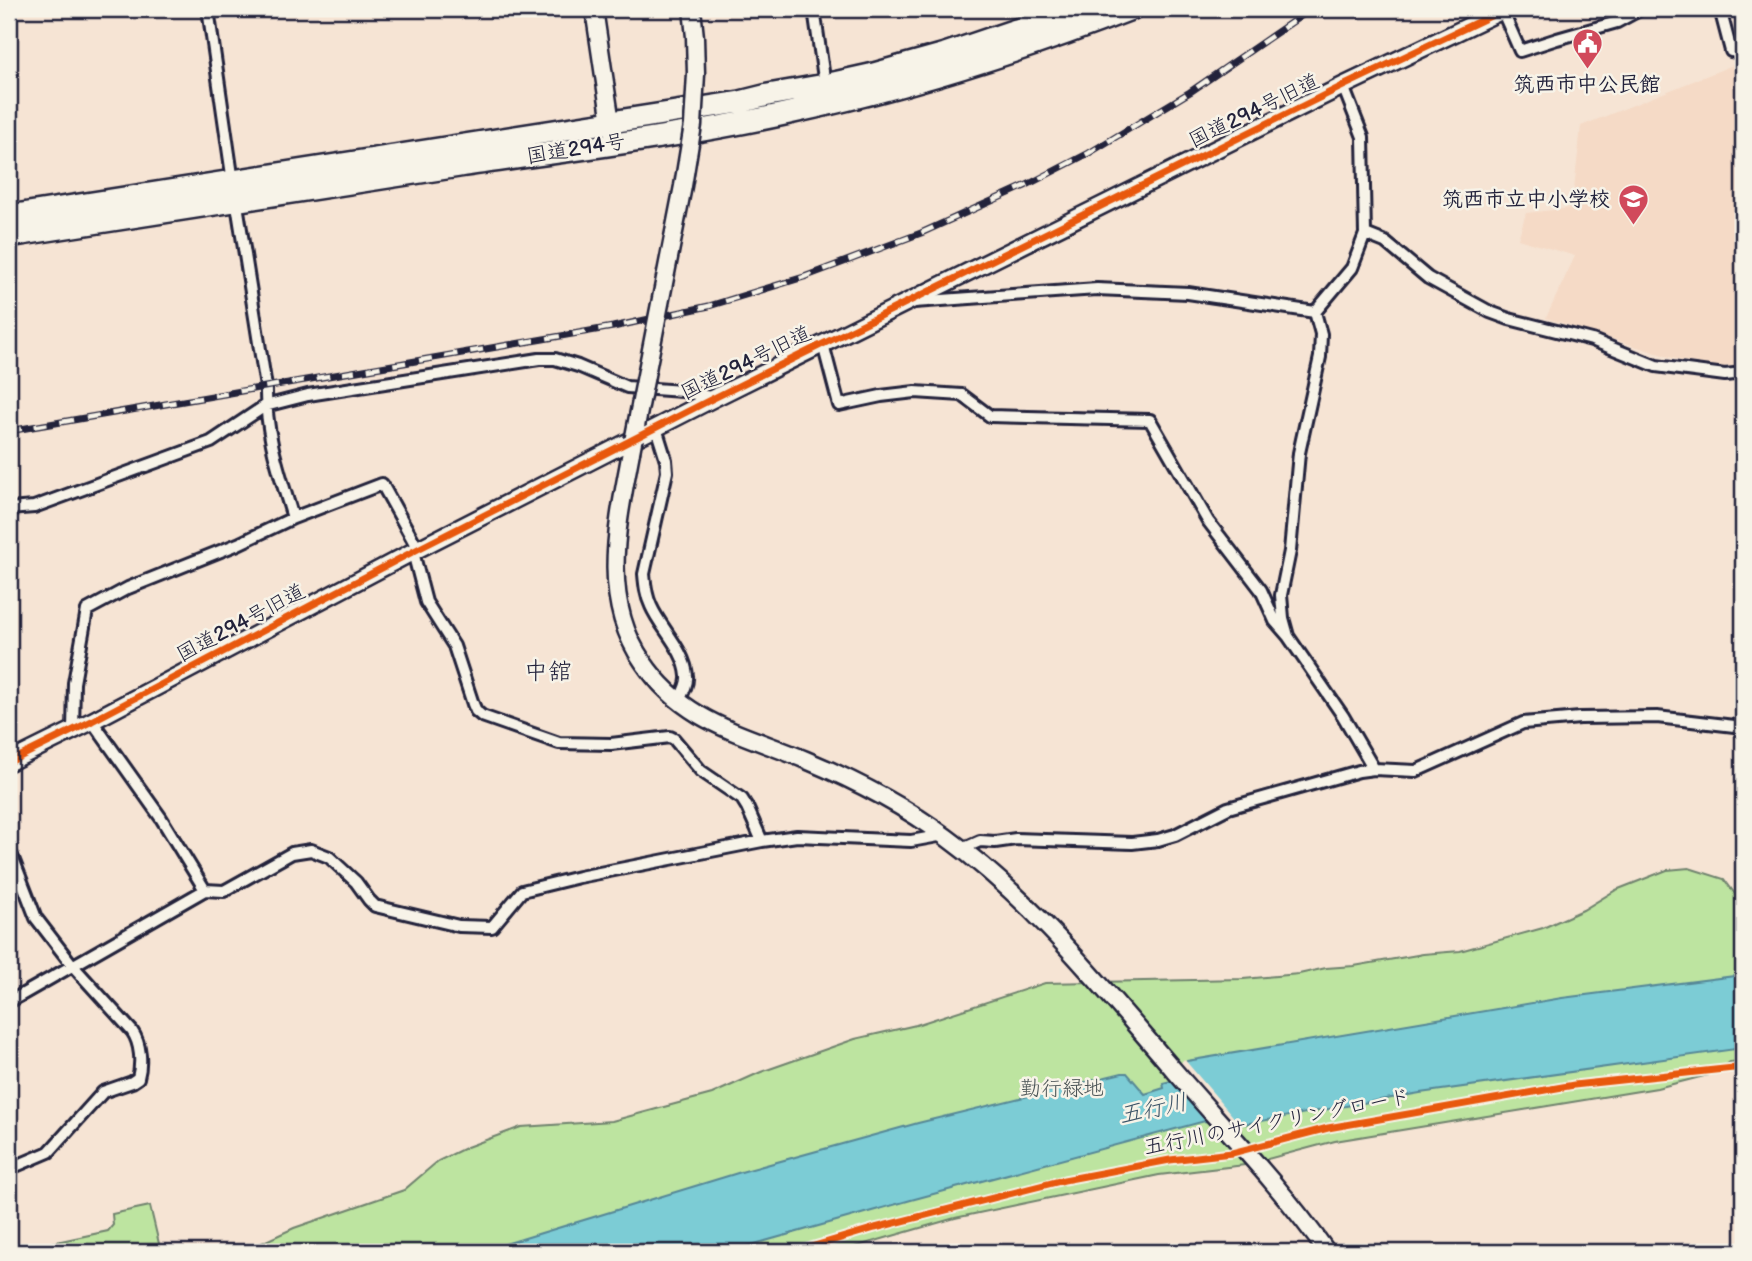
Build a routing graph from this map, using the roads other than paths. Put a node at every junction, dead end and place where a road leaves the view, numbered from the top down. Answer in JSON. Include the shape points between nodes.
{"nodes":[{"id":1,"x":208,"y":9,"type":"edge"},
{"id":2,"x":594,"y":9,"type":"edge"},
{"id":3,"x":692,"y":9,"type":"edge"},
{"id":4,"x":814,"y":9,"type":"edge"},
{"id":5,"x":1078,"y":9,"type":"edge"},
{"id":6,"x":1131,"y":9,"type":"edge"},
{"id":7,"x":1641,"y":9,"type":"edge"},
{"id":8,"x":1504,"y":10,"type":"edge"},
{"id":9,"x":1722,"y":14,"type":"edge"},
{"id":10,"x":1743,"y":53,"type":"edge"},
{"id":11,"x":825,"y":85,"type":"junction"},
{"id":12,"x":1343,"y":86,"type":"junction"},
{"id":13,"x":612,"y":132,"type":"junction"},
{"id":14,"x":234,"y":190,"type":"junction"},
{"id":15,"x":9,"y":216,"type":"edge"},
{"id":16,"x":1365,"y":234,"type":"junction"},
{"id":17,"x":9,"y":236,"type":"edge"},
{"id":18,"x":905,"y":302,"type":"junction"},
{"id":19,"x":1315,"y":312,"type":"junction"},
{"id":20,"x":823,"y":344,"type":"junction"},
{"id":21,"x":1743,"y":373,"type":"edge"},
{"id":22,"x":714,"y":398,"type":"junction"},
{"id":23,"x":265,"y":405,"type":"junction"},
{"id":24,"x":656,"y":428,"type":"junction"},
{"id":25,"x":9,"y":509,"type":"edge"},
{"id":26,"x":293,"y":519,"type":"junction"},
{"id":27,"x":415,"y":551,"type":"junction"},
{"id":28,"x":1288,"y":636,"type":"junction"},
{"id":29,"x":678,"y":702,"type":"junction"},
{"id":30,"x":92,"y":721,"type":"junction"},
{"id":31,"x":1743,"y":727,"type":"edge"},
{"id":32,"x":73,"y":730,"type":"junction"},
{"id":33,"x":9,"y":762,"type":"edge"},
{"id":34,"x":1374,"y":768,"type":"junction"},
{"id":35,"x":944,"y":835,"type":"junction"},
{"id":36,"x":762,"y":841,"type":"junction"},
{"id":37,"x":962,"y":849,"type":"junction"},
{"id":38,"x":9,"y":850,"type":"edge"},
{"id":39,"x":205,"y":890,"type":"junction"},
{"id":40,"x":73,"y":966,"type":"junction"},
{"id":41,"x":9,"y":1002,"type":"edge"},
{"id":42,"x":9,"y":1169,"type":"edge"},
{"id":43,"x":1327,"y":1252,"type":"edge"}],
"edges":[{"from":1,"to":14,"type":"street"},
{"from":2,"to":13,"type":"street"},
{"from":3,"to":29,"type":"street","bridge":true,"via":[[693,125],[615,559],[620,611],[628,634],[642,661]]},
{"from":4,"to":11,"type":"street"},
{"from":5,"to":11,"type":"highway","name":"国道294号","via":[[945,54]]},
{"from":6,"to":13,"type":"highway","name":"国道294号","via":[[1011,52],[828,105],[743,122]]},
{"from":7,"to":8,"type":"street","via":[[1618,22],[1520,51]]},
{"from":8,"to":12,"type":"street","name":"国道294号旧道"},
{"from":9,"to":10,"type":"street","via":[[1731,51]]},
{"from":11,"to":13,"type":"highway","name":"国道294号"},
{"from":12,"to":16,"type":"street","via":[[1363,137]]},
{"from":12,"to":18,"type":"street","name":"国道294号旧道"},
{"from":13,"to":14,"type":"highway","name":"国道294号"},
{"from":14,"to":15,"type":"highway","name":"国道294号"},
{"from":14,"to":17,"type":"highway","name":"国道294号"},
{"from":14,"to":23,"type":"street","via":[[266,387]]},
{"from":16,"to":19,"type":"street","via":[[1352,268]]},
{"from":16,"to":21,"type":"street","via":[[1385,242],[1428,278],[1490,312],[1592,340],[1656,366]]},
{"from":18,"to":19,"type":"street","via":[[1097,289],[1188,293]]},
{"from":18,"to":20,"type":"street","name":"国道294号旧道"},
{"from":19,"to":28,"type":"street","via":[[1320,356],[1299,453],[1281,595]]},
{"from":20,"to":22,"type":"street","name":"国道294号旧道"},
{"from":20,"to":28,"type":"street","via":[[839,405],[915,392],[962,395],[990,416],[1150,419],[1208,521],[1261,590],[1275,621]]},
{"from":22,"to":23,"type":"street","via":[[627,387],[578,366],[539,359]]},
{"from":22,"to":24,"type":"street","name":"国道294号旧道"},
{"from":23,"to":25,"type":"street","via":[[211,442],[34,507]]},
{"from":23,"to":26,"type":"street"},
{"from":24,"to":27,"type":"street","name":"国道294号旧道"},
{"from":24,"to":29,"type":"street","via":[[667,472],[644,573],[645,589],[688,676]]},
{"from":26,"to":27,"type":"street","via":[[382,484]]},
{"from":26,"to":32,"type":"street","via":[[128,588],[87,610],[74,683]]},
{"from":27,"to":30,"type":"street","name":"国道294号旧道"},
{"from":27,"to":36,"type":"street","via":[[426,602],[454,646],[476,711],[559,743],[611,744],[670,737],[701,771],[742,799]]},
{"from":28,"to":34,"type":"street"},
{"from":29,"to":35,"type":"street","via":[[704,719],[859,785]]},
{"from":30,"to":32,"type":"street","name":"国道294号旧道"},
{"from":30,"to":39,"type":"street"},
{"from":31,"to":34,"type":"street","via":[[1657,717],[1523,723],[1416,771]]},
{"from":32,"to":33,"type":"street","name":"国道294号旧道"},
{"from":34,"to":37,"type":"street","via":[[1228,808],[1158,839],[1132,843],[1016,839],[980,841]]},
{"from":35,"to":36,"type":"street","via":[[911,841],[797,836]]},
{"from":35,"to":37,"type":"street"},
{"from":36,"to":39,"type":"street","via":[[522,891],[492,927],[459,926],[375,906],[329,857],[311,849],[292,853],[224,891]]},
{"from":37,"to":43,"type":"street","via":[[1062,941]]},
{"from":38,"to":40,"type":"street","via":[[36,918]]},
{"from":39,"to":40,"type":"street"},
{"from":40,"to":41,"type":"street"},
{"from":40,"to":42,"type":"street","via":[[137,1039],[138,1078],[103,1092],[49,1152]]}]}
